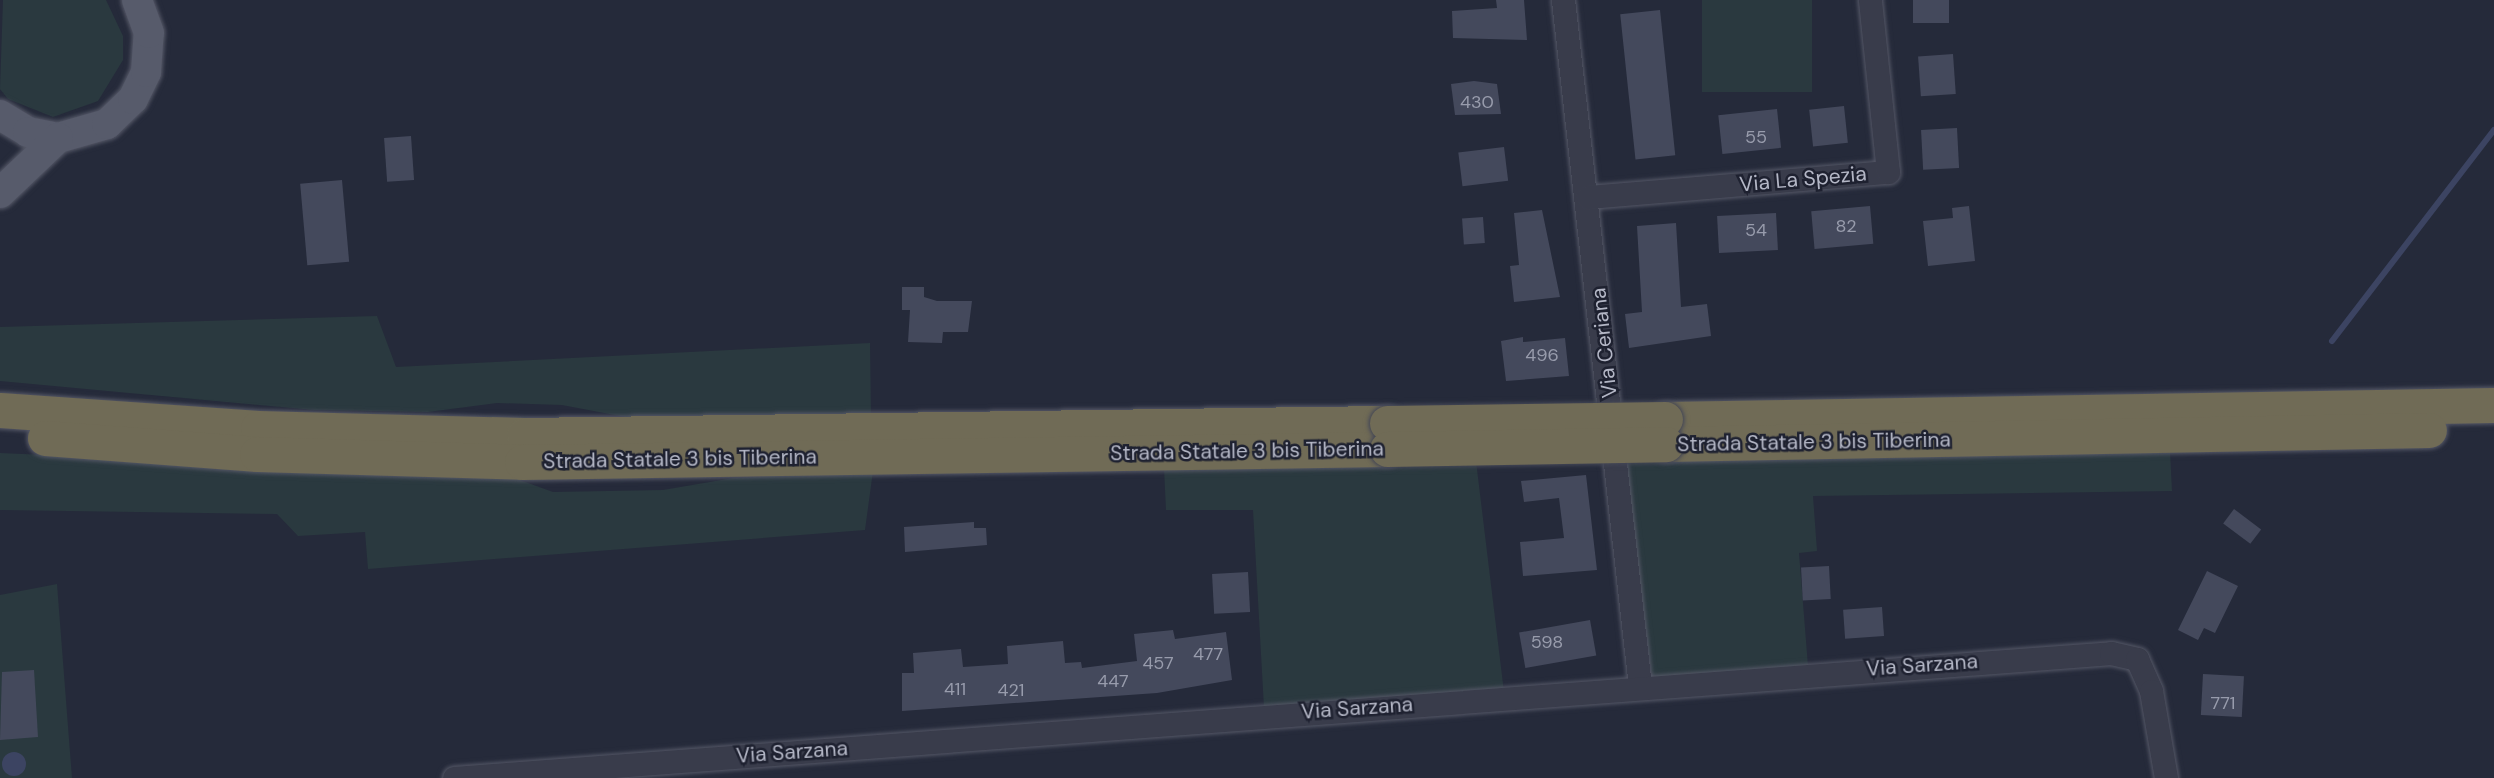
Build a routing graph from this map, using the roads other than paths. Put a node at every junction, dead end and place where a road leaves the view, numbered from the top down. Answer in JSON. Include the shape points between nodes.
{"nodes":[{"id":1,"x":136,"y":0,"type":"edge"},
{"id":2,"x":1563,"y":0,"type":"edge"},
{"id":3,"x":1871,"y":0,"type":"edge"},
{"id":4,"x":1,"y":120,"type":"edge"},
{"id":5,"x":58,"y":138,"type":"junction"},
{"id":6,"x":0,"y":193,"type":"edge"},
{"id":7,"x":1588,"y":197,"type":"junction"},
{"id":8,"x":2494,"y":405,"type":"edge"},
{"id":9,"x":0,"y":410,"type":"edge"},
{"id":10,"x":2494,"y":429,"type":"edge"},
{"id":11,"x":1666,"y":432,"type":"junction"},
{"id":12,"x":0,"y":434,"type":"edge"},
{"id":13,"x":1387,"y":436,"type":"junction"},
{"id":14,"x":1640,"y":686,"type":"junction"},
{"id":15,"x":454,"y":778,"type":"edge"},
{"id":16,"x":2166,"y":778,"type":"edge"}],
"edges":[{"from":1,"to":5,"type":"main road","via":[[149,53],[139,90],[107,124]]},
{"from":2,"to":7,"type":"street","name":"Via Ceriana"},
{"from":3,"to":7,"type":"street","name":"Via La Spezia","via":[[1888,172]]},
{"from":4,"to":5,"type":"main road"},
{"from":5,"to":6,"type":"main road"},
{"from":7,"to":14,"type":"street","name":"Via Ceriana"},
{"from":8,"to":11,"type":"highway","name":"Strada Statale 3 bis Tiberina"},
{"from":9,"to":13,"type":"highway","name":"Strada Statale 3 bis Tiberina","via":[[258,428],[524,435]]},
{"from":10,"to":11,"type":"highway","name":"Strada Statale 3 bis Tiberina"},
{"from":11,"to":13,"type":"highway","name":"Strada Statale 3 bis Tiberina","bridge":true},
{"from":12,"to":13,"type":"highway","name":"Strada Statale 3 bis Tiberina","via":[[257,454],[522,462]]},
{"from":14,"to":15,"type":"street","name":"Via Sarzana"},
{"from":14,"to":16,"type":"street","name":"Via Sarzana","via":[[2111,653],[2137,659],[2146,680]]}]}
